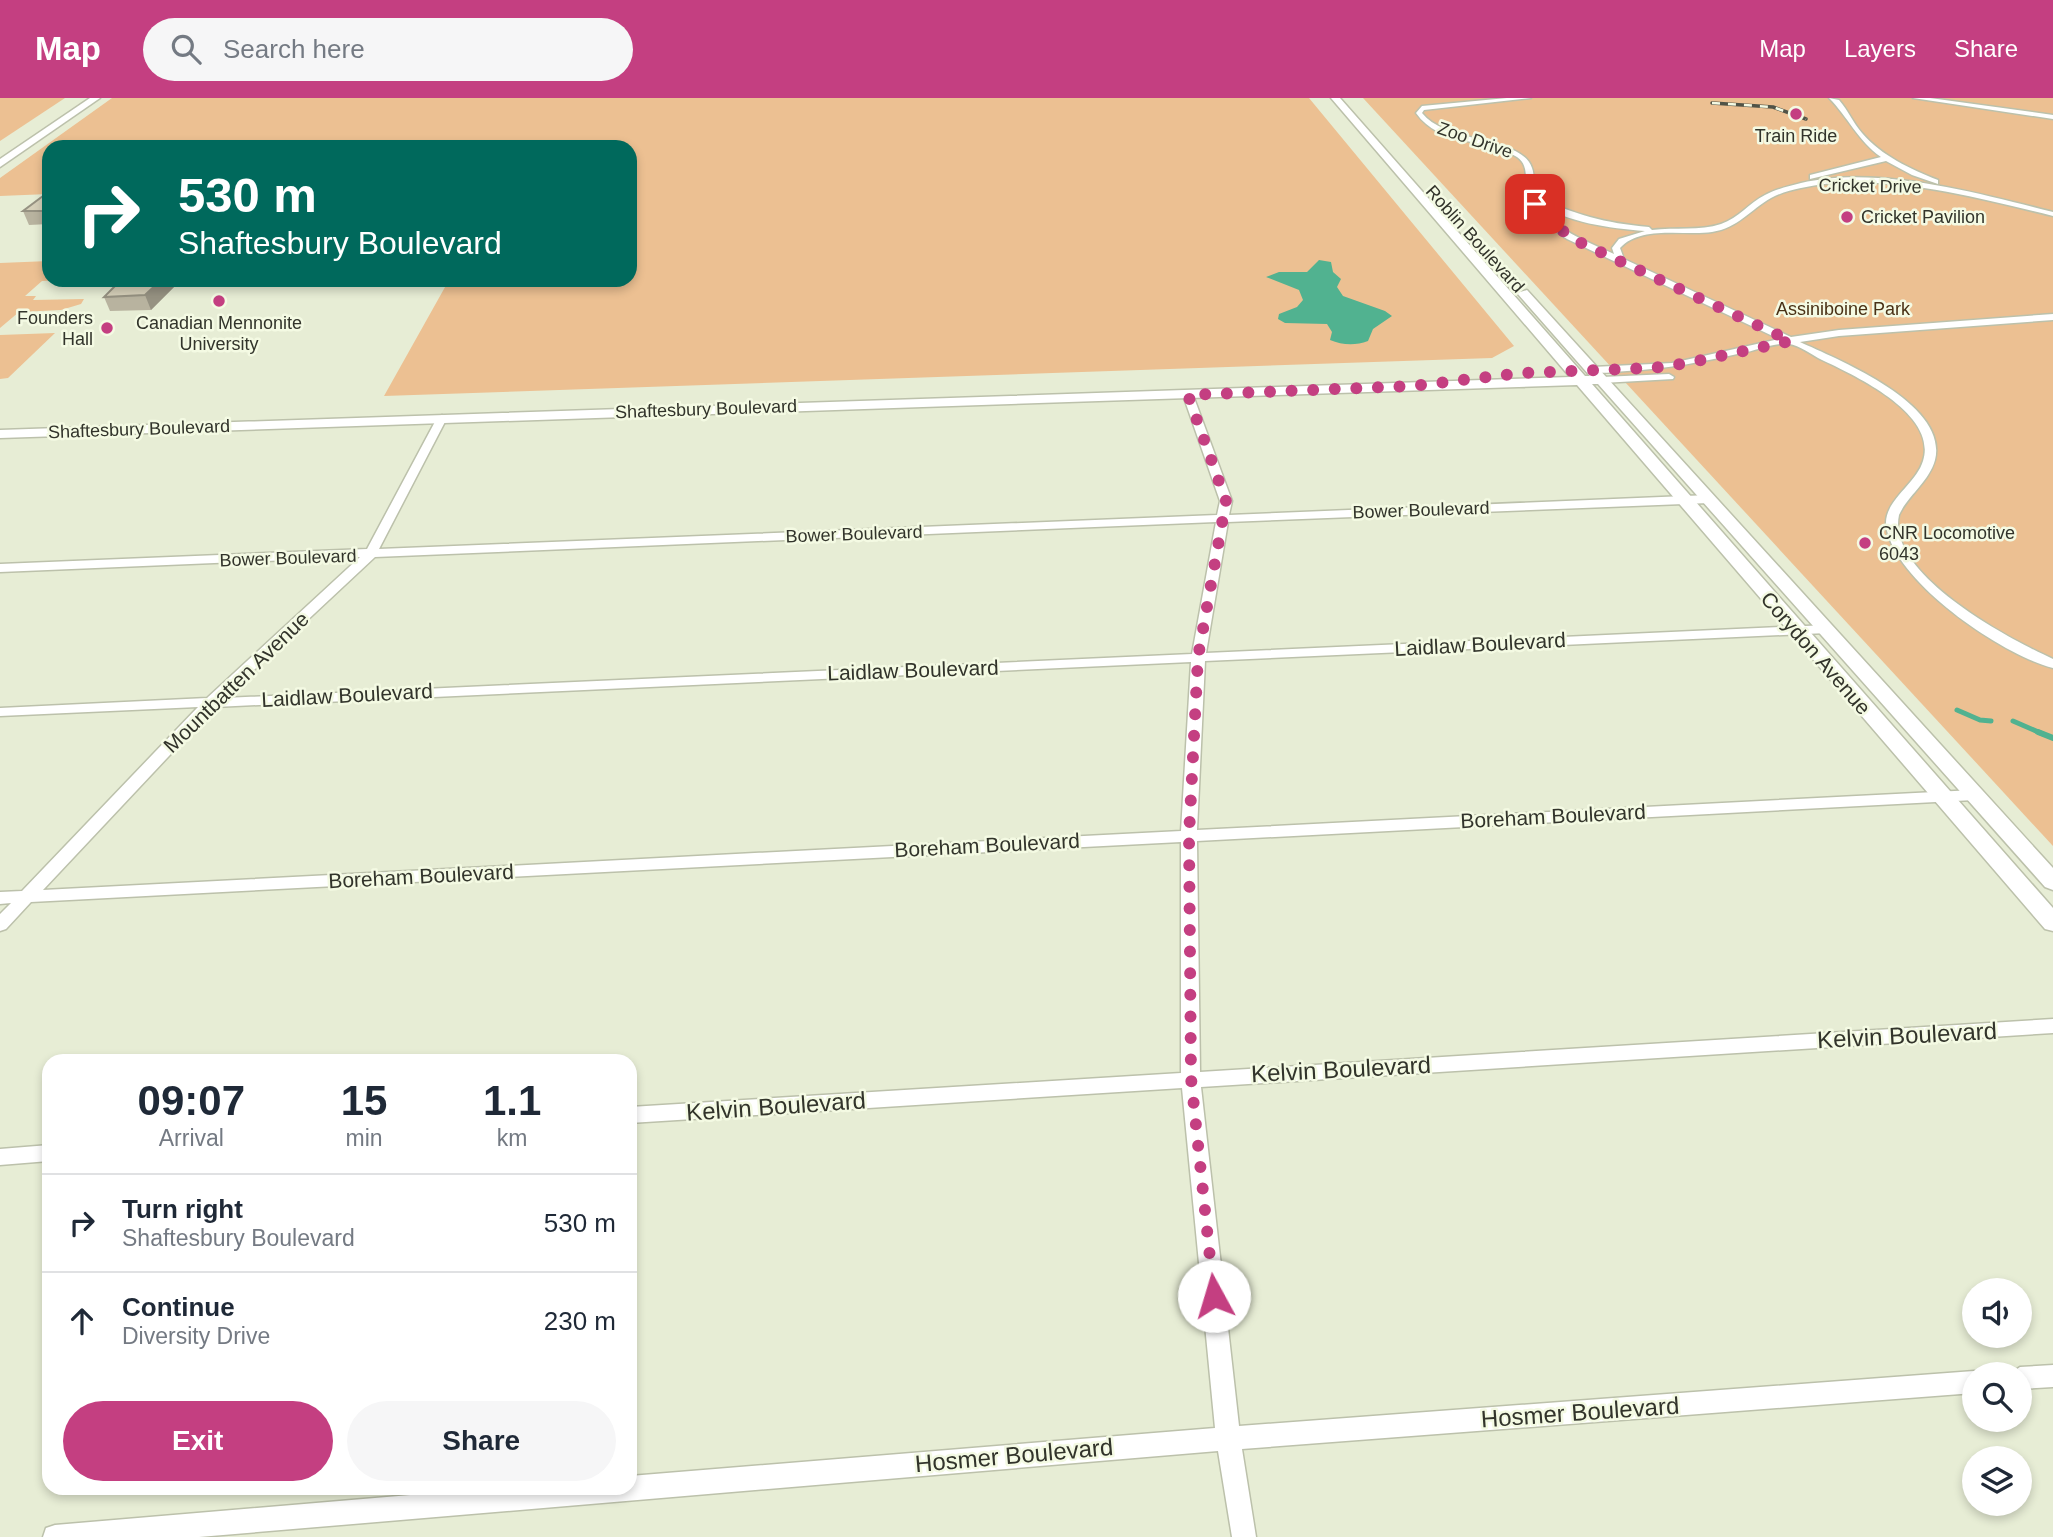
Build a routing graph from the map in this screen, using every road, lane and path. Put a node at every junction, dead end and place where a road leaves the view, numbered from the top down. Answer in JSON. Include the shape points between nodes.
{"nodes":[{"id":1,"x":80,"y":98,"type":"edge"},
{"id":2,"x":96,"y":98,"type":"edge"},
{"id":3,"x":1335,"y":98,"type":"edge"},
{"id":4,"x":1347,"y":98,"type":"edge"},
{"id":5,"x":1528,"y":98,"type":"edge"},
{"id":6,"x":1832,"y":98,"type":"edge"},
{"id":7,"x":1916,"y":98,"type":"edge"},
{"id":8,"x":2053,"y":117,"type":"edge"},
{"id":9,"x":0,"y":152,"type":"edge"},
{"id":10,"x":1888,"y":158,"type":"junction"},
{"id":11,"x":0,"y":164,"type":"edge"},
{"id":12,"x":1776,"y":192,"type":"junction"},
{"id":13,"x":1531,"y":196,"type":"junction"},
{"id":14,"x":2006,"y":203,"type":"junction"},
{"id":15,"x":2053,"y":214,"type":"edge"},
{"id":16,"x":1683,"y":231,"type":"junction"},
{"id":17,"x":1475,"y":239,"type":"dead end"},
{"id":18,"x":1620,"y":261,"type":"junction"},
{"id":19,"x":1512,"y":281,"type":"dead end"},
{"id":20,"x":2053,"y":317,"type":"edge"},
{"id":21,"x":1907,"y":329,"type":"junction"},
{"id":22,"x":1791,"y":341,"type":"junction"},
{"id":23,"x":1806,"y":347,"type":"junction"},
{"id":24,"x":1587,"y":376,"type":"junction"},
{"id":25,"x":1188,"y":395,"type":"junction"},
{"id":26,"x":442,"y":418,"type":"junction"},
{"id":27,"x":0,"y":434,"type":"edge"},
{"id":28,"x":1709,"y":499,"type":"junction"},
{"id":29,"x":1684,"y":500,"type":"junction"},
{"id":30,"x":1223,"y":518,"type":"junction"},
{"id":31,"x":370,"y":555,"type":"junction"},
{"id":32,"x":0,"y":568,"type":"edge"},
{"id":33,"x":1826,"y":629,"type":"junction"},
{"id":34,"x":1797,"y":630,"type":"junction"},
{"id":35,"x":1198,"y":657,"type":"junction"},
{"id":36,"x":2053,"y":664,"type":"edge"},
{"id":37,"x":211,"y":702,"type":"junction"},
{"id":38,"x":0,"y":712,"type":"edge"},
{"id":39,"x":1974,"y":794,"type":"junction"},
{"id":40,"x":1940,"y":796,"type":"junction"},
{"id":41,"x":1189,"y":835,"type":"junction"},
{"id":42,"x":2053,"y":882,"type":"edge"},
{"id":43,"x":25,"y":897,"type":"junction"},
{"id":44,"x":0,"y":898,"type":"edge"},
{"id":45,"x":2053,"y":923,"type":"edge"},
{"id":46,"x":0,"y":925,"type":"edge"},
{"id":47,"x":2053,"y":1026,"type":"edge"},
{"id":48,"x":1191,"y":1078,"type":"junction"},
{"id":49,"x":637,"y":1115,"type":"edge"},
{"id":50,"x":42,"y":1154,"type":"edge"},
{"id":51,"x":0,"y":1157,"type":"edge"},
{"id":52,"x":2053,"y":1376,"type":"edge"},
{"id":53,"x":2032,"y":1377,"type":"edge"},
{"id":54,"x":1962,"y":1383,"type":"edge"},
{"id":55,"x":1228,"y":1438,"type":"junction"},
{"id":56,"x":637,"y":1488,"type":"edge"},
{"id":57,"x":553,"y":1495,"type":"edge"},
{"id":58,"x":55,"y":1537,"type":"edge"},
{"id":59,"x":1244,"y":1537,"type":"edge"}],
"edges":[{"from":1,"to":9,"type":"main road"},
{"from":2,"to":11,"type":"main road"},
{"from":3,"to":24,"type":"main road","name":"Roblin Boulevard"},
{"from":4,"to":17,"type":"main road","name":"Roblin Boulevard"},
{"from":5,"to":13,"type":"street","name":"Zoo Drive","via":[[1433,106],[1419,113],[1439,130],[1525,159],[1531,167]]},
{"from":6,"to":10,"type":"street","via":[[1846,103],[1848,119],[1860,136]]},
{"from":7,"to":8,"type":"street"},
{"from":10,"to":12,"type":"street","name":"Cricket Drive","via":[[1807,178]]},
{"from":10,"to":14,"type":"street","via":[[1938,183]]},
{"from":12,"to":14,"type":"street","name":"Cricket Drive","via":[[1817,184],[1882,183],[1935,188]]},
{"from":12,"to":16,"type":"street","name":"Cricket Drive","via":[[1739,222]]},
{"from":13,"to":16,"type":"street","name":"Cricket Drive","via":[[1551,208],[1591,220]]},
{"from":13,"to":18,"type":"street","via":[[1545,218],[1562,232]]},
{"from":14,"to":15,"type":"street"},
{"from":16,"to":18,"type":"street","name":"Cricket Drive","via":[[1625,239],[1616,248]]},
{"from":18,"to":22,"type":"street"},
{"from":19,"to":24,"type":"main road","name":"Roblin Boulevard"},
{"from":20,"to":21,"type":"street"},
{"from":21,"to":22,"type":"street"},
{"from":21,"to":23,"type":"street"},
{"from":22,"to":23,"type":"street"},
{"from":22,"to":24,"type":"street","via":[[1672,366]]},
{"from":23,"to":24,"type":"street","via":[[1682,375]]},
{"from":23,"to":36,"type":"street","via":[[1892,395],[1912,411],[1926,431],[1931,461],[1894,512],[1892,522],[1892,533],[1904,557],[1961,612]]},
{"from":24,"to":25,"type":"main road","name":"Shaftesbury Boulevard"},
{"from":24,"to":28,"type":"main road","name":"Corydon Avenue"},
{"from":24,"to":29,"type":"main road","name":"Corydon Avenue"},
{"from":25,"to":26,"type":"main road","name":"Shaftesbury Boulevard"},
{"from":25,"to":30,"type":"street","via":[[1226,501]]},
{"from":26,"to":27,"type":"main road","name":"Shaftesbury Boulevard"},
{"from":26,"to":31,"type":"street","name":"Mountbatten Avenue"},
{"from":28,"to":29,"type":"street","name":"Bower Boulevard"},
{"from":28,"to":33,"type":"main road","name":"Corydon Avenue"},
{"from":29,"to":30,"type":"street","name":"Bower Boulevard"},
{"from":29,"to":34,"type":"main road","name":"Corydon Avenue"},
{"from":30,"to":31,"type":"street","name":"Bower Boulevard"},
{"from":30,"to":35,"type":"street"},
{"from":31,"to":32,"type":"street","name":"Bower Boulevard"},
{"from":31,"to":37,"type":"street","name":"Mountbatten Avenue"},
{"from":33,"to":34,"type":"street","name":"Laidlaw Boulevard"},
{"from":33,"to":39,"type":"main road","name":"Corydon Avenue"},
{"from":34,"to":35,"type":"street","name":"Laidlaw Boulevard"},
{"from":34,"to":40,"type":"main road","name":"Corydon Avenue"},
{"from":35,"to":37,"type":"street","name":"Laidlaw Boulevard"},
{"from":35,"to":41,"type":"street"},
{"from":37,"to":38,"type":"street","name":"Laidlaw Boulevard"},
{"from":37,"to":43,"type":"street","name":"Mountbatten Avenue"},
{"from":39,"to":40,"type":"street","name":"Boreham Boulevard"},
{"from":39,"to":42,"type":"main road","name":"Corydon Avenue"},
{"from":40,"to":41,"type":"street","name":"Boreham Boulevard"},
{"from":40,"to":45,"type":"main road","name":"Corydon Avenue"},
{"from":41,"to":43,"type":"street","name":"Boreham Boulevard"},
{"from":41,"to":48,"type":"street"},
{"from":43,"to":44,"type":"street","name":"Boreham Boulevard"},
{"from":43,"to":46,"type":"street","name":"Mountbatten Avenue"},
{"from":47,"to":48,"type":"street","name":"Kelvin Boulevard"},
{"from":48,"to":49,"type":"street","name":"Kelvin Boulevard"},
{"from":48,"to":55,"type":"street"},
{"from":50,"to":51,"type":"street"},
{"from":52,"to":53,"type":"street"},
{"from":54,"to":55,"type":"street","name":"Hosmer Boulevard"},
{"from":55,"to":56,"type":"street","name":"Hosmer Boulevard"},
{"from":55,"to":59,"type":"street"},
{"from":57,"to":58,"type":"street","name":"Hosmer Boulevard"}]}
